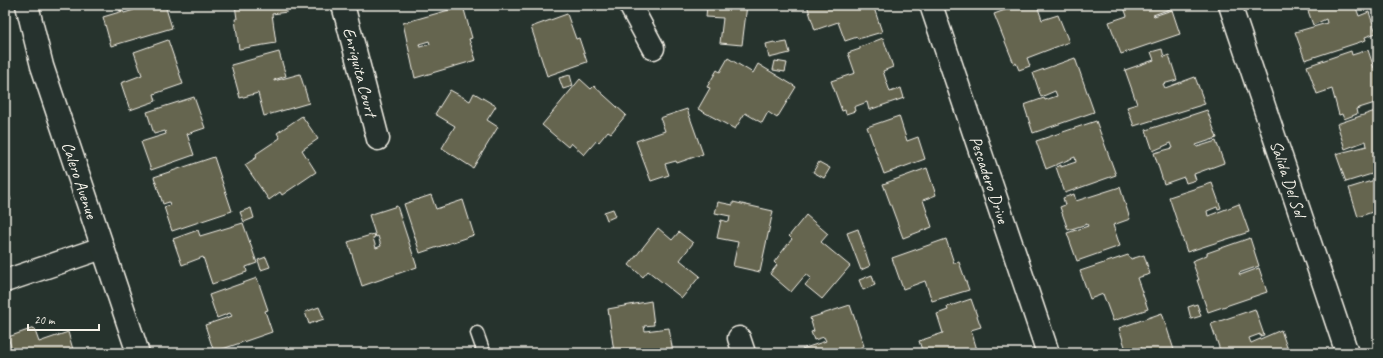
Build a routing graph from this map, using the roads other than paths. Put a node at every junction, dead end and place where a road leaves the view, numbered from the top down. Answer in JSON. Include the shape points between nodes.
{"nodes":[{"id":1,"x":27,"y":5,"type":"edge"},
{"id":2,"x":343,"y":5,"type":"edge"},
{"id":3,"x":630,"y":5,"type":"edge"},
{"id":4,"x":931,"y":5,"type":"edge"},
{"id":5,"x":1230,"y":5,"type":"edge"},
{"id":6,"x":653,"y":48,"type":"dead end"},
{"id":7,"x":378,"y":139,"type":"dead end"},
{"id":8,"x":102,"y":248,"type":"junction"},
{"id":9,"x":5,"y":281,"type":"edge"},
{"id":10,"x":477,"y":333,"type":"dead end"},
{"id":11,"x":138,"y":353,"type":"edge"},
{"id":12,"x":484,"y":353,"type":"edge"},
{"id":13,"x":1048,"y":353,"type":"edge"},
{"id":14,"x":1347,"y":353,"type":"edge"}],
"edges":[{"from":1,"to":8,"type":"street","name":"Calero Avenue","via":[[42,66]]},
{"from":2,"to":7,"type":"street","name":"Enriquita Court"},
{"from":3,"to":6,"type":"street"},
{"from":4,"to":13,"type":"street","name":"Pescadero Drive"},
{"from":5,"to":14,"type":"street","name":"Salida Del Sol"},
{"from":8,"to":9,"type":"street"},
{"from":8,"to":11,"type":"street","name":"Calero Avenue"},
{"from":10,"to":12,"type":"lane"}]}
